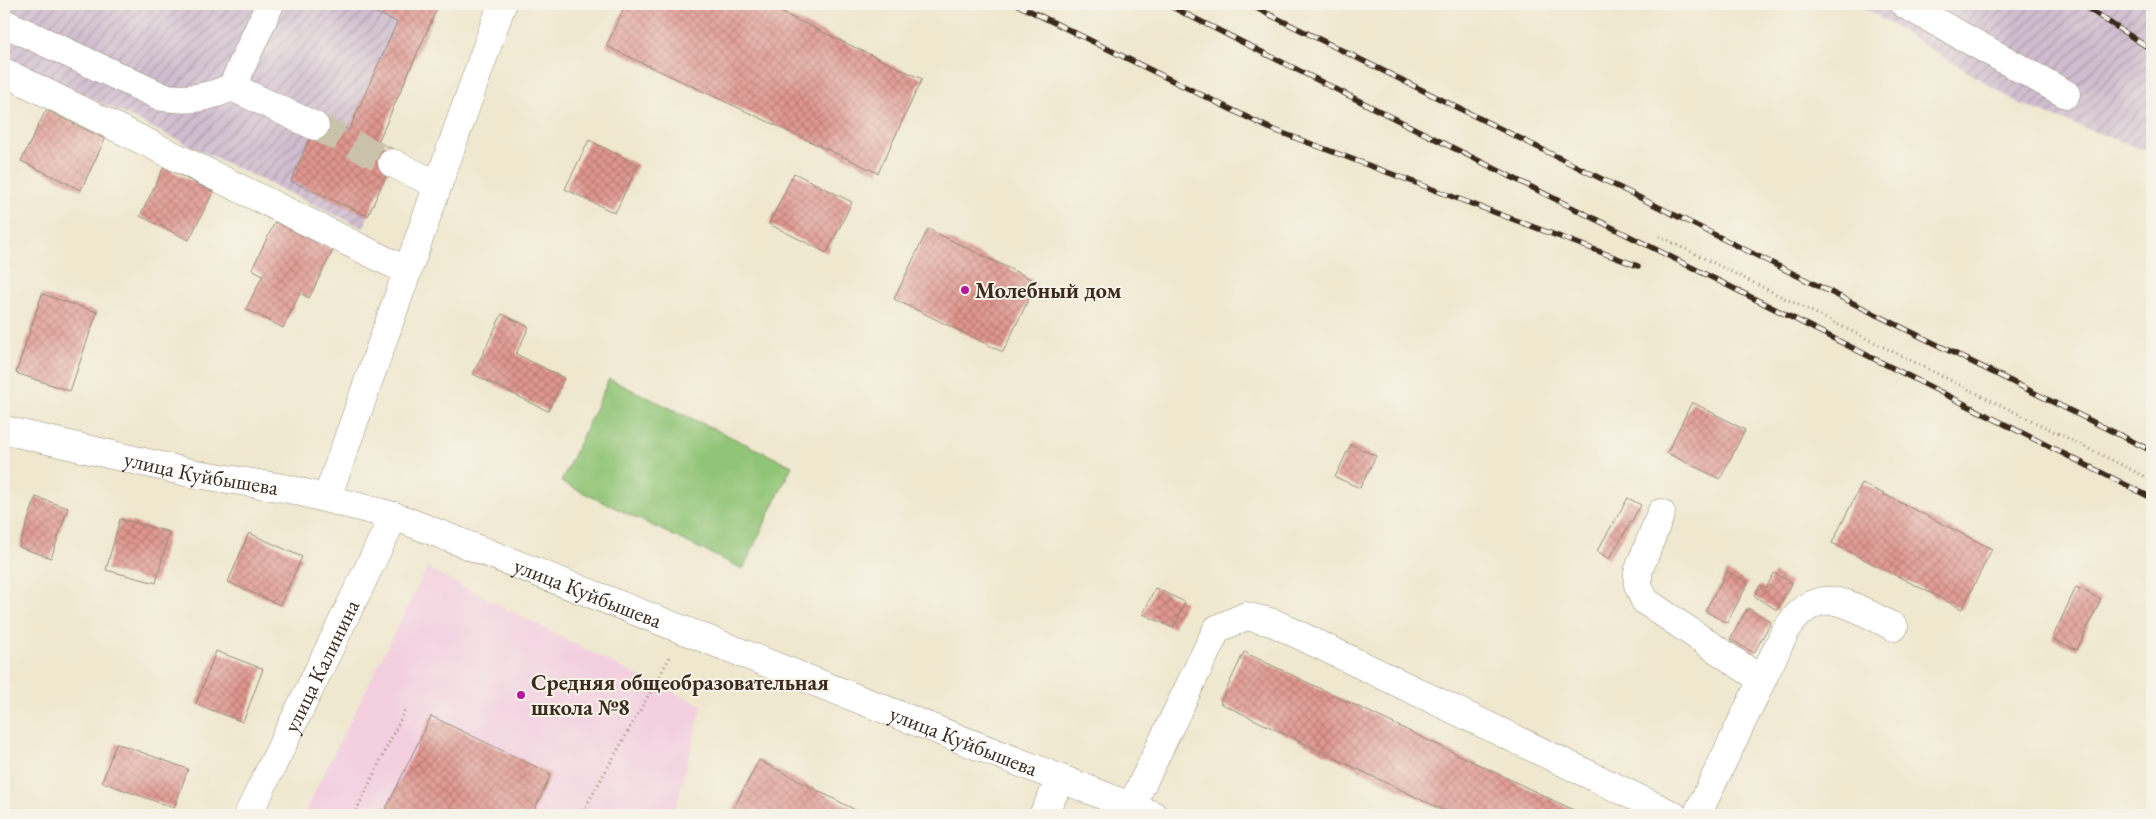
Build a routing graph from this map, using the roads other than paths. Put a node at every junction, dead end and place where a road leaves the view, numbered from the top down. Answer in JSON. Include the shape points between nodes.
{"nodes":[{"id":1,"x":270,"y":4,"type":"edge"},
{"id":2,"x":502,"y":4,"type":"edge"},
{"id":3,"x":1904,"y":4,"type":"edge"},
{"id":4,"x":4,"y":23,"type":"edge"},
{"id":5,"x":4,"y":72,"type":"edge"},
{"id":6,"x":232,"y":87,"type":"junction"},
{"id":7,"x":2066,"y":94,"type":"dead end"},
{"id":8,"x":315,"y":126,"type":"tunnel mouth"},
{"id":9,"x":392,"y":163,"type":"tunnel mouth"},
{"id":10,"x":438,"y":184,"type":"junction"},
{"id":11,"x":407,"y":271,"type":"junction"},
{"id":12,"x":4,"y":430,"type":"edge"},
{"id":13,"x":327,"y":498,"type":"junction"},
{"id":14,"x":1661,"y":513,"type":"dead end"},
{"id":15,"x":394,"y":516,"type":"junction"},
{"id":16,"x":1894,"y":627,"type":"dead end"},
{"id":17,"x":1762,"y":680,"type":"junction"},
{"id":18,"x":1061,"y":779,"type":"junction"},
{"id":19,"x":1142,"y":811,"type":"edge"},
{"id":20,"x":248,"y":815,"type":"edge"},
{"id":21,"x":1044,"y":815,"type":"edge"},
{"id":22,"x":1673,"y":815,"type":"edge"},
{"id":23,"x":1697,"y":815,"type":"edge"}],
"edges":[{"from":1,"to":6,"type":"street"},
{"from":2,"to":10,"type":"street"},
{"from":3,"to":7,"type":"street"},
{"from":4,"to":6,"type":"street","via":[[162,97],[187,100],[214,96]]},
{"from":5,"to":11,"type":"street"},
{"from":6,"to":8,"type":"street"},
{"from":9,"to":10,"type":"street"},
{"from":10,"to":11,"type":"street"},
{"from":11,"to":13,"type":"street"},
{"from":12,"to":13,"type":"street","name":"улица Куйбышева","via":[[191,473]]},
{"from":13,"to":15,"type":"street","name":"улица Куйбышева"},
{"from":14,"to":17,"type":"street","via":[[1638,572],[1638,585],[1645,602]]},
{"from":15,"to":18,"type":"street","name":"улица Куйбышева"},
{"from":15,"to":20,"type":"street","name":"улица Калинина"},
{"from":16,"to":17,"type":"street","via":[[1839,600],[1814,602],[1798,612],[1790,624]]},
{"from":17,"to":23,"type":"street"},
{"from":18,"to":19,"type":"street","name":"улица Куйбышева"},
{"from":18,"to":21,"type":"street"},
{"from":19,"to":22,"type":"street","via":[[1217,629],[1246,616],[1274,622]]}]}
